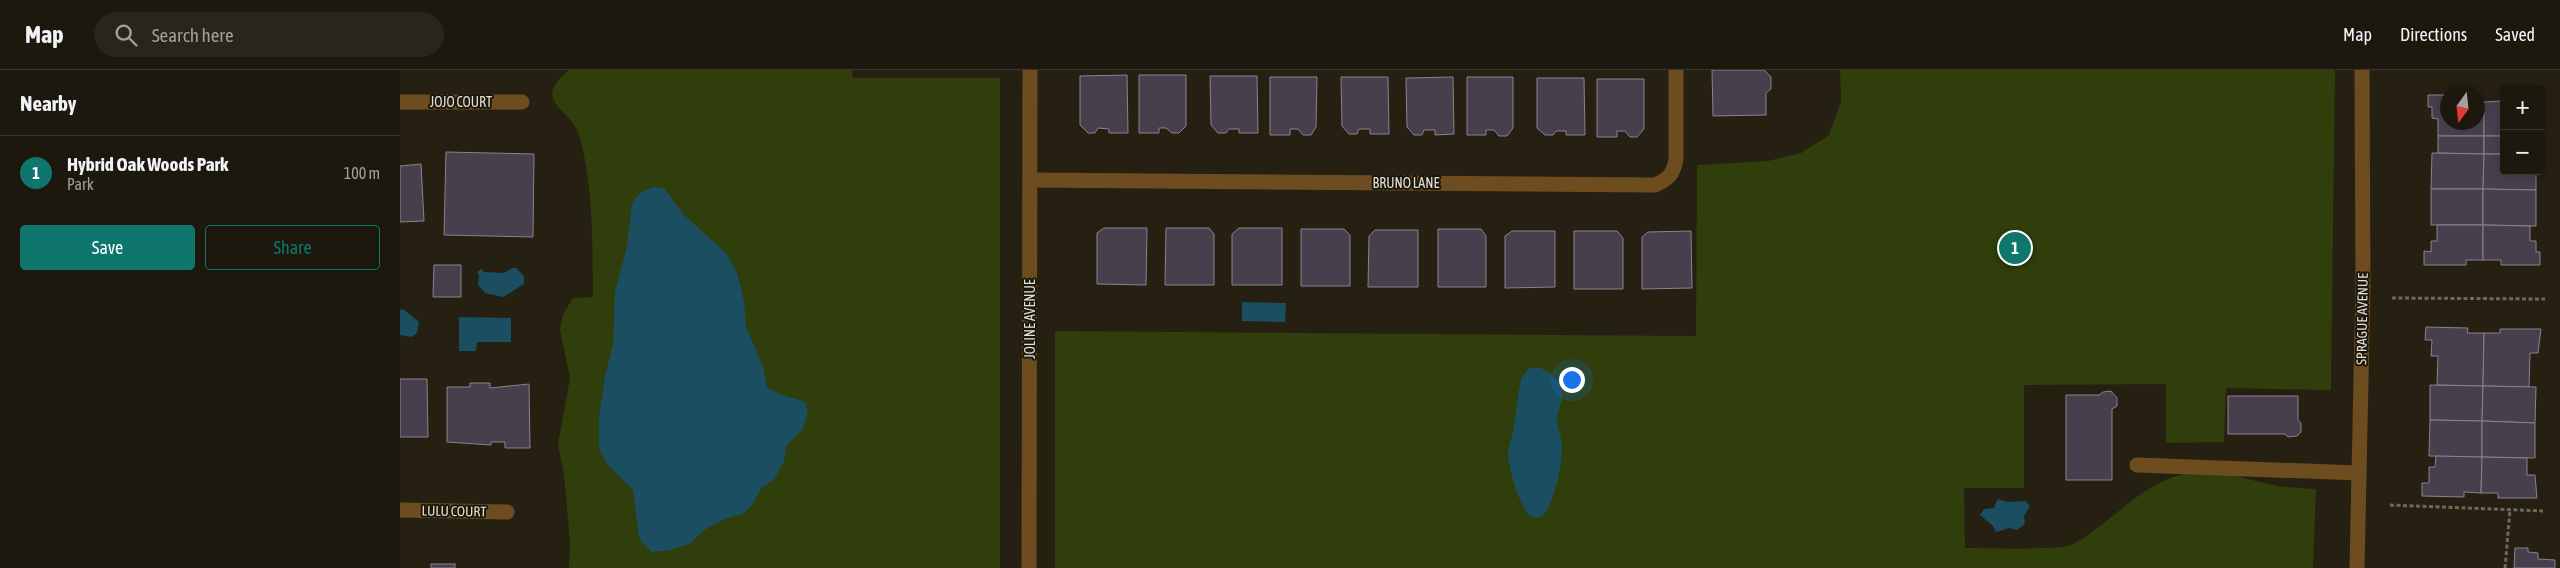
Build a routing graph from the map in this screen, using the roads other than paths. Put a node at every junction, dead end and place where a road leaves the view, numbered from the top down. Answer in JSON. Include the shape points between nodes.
{"nodes":[{"id":1,"x":1030,"y":70,"type":"edge"},
{"id":2,"x":1676,"y":70,"type":"edge"},
{"id":3,"x":2362,"y":70,"type":"edge"},
{"id":4,"x":400,"y":102,"type":"edge"},
{"id":5,"x":522,"y":102,"type":"dead end"},
{"id":6,"x":1031,"y":180,"type":"junction"},
{"id":7,"x":2137,"y":465,"type":"dead end"},
{"id":8,"x":2359,"y":473,"type":"junction"},
{"id":9,"x":400,"y":510,"type":"edge"},
{"id":10,"x":507,"y":512,"type":"dead end"},
{"id":11,"x":1028,"y":568,"type":"edge"},
{"id":12,"x":2357,"y":568,"type":"edge"}],
"edges":[{"from":1,"to":6,"type":"street","name":"JOLINE AVENUE"},
{"from":2,"to":6,"type":"street","name":"BRUNO LANE","via":[[1674,172],[1667,180],[1655,185]]},
{"from":3,"to":8,"type":"street","name":"SPRAGUE AVENUE"},
{"from":4,"to":5,"type":"street","name":"JOJO COURT"},
{"from":6,"to":11,"type":"street","name":"JOLINE AVENUE"},
{"from":7,"to":8,"type":"street"},
{"from":8,"to":12,"type":"street","name":"SPRAGUE AVENUE"},
{"from":9,"to":10,"type":"street","name":"LULU COURT"}]}
